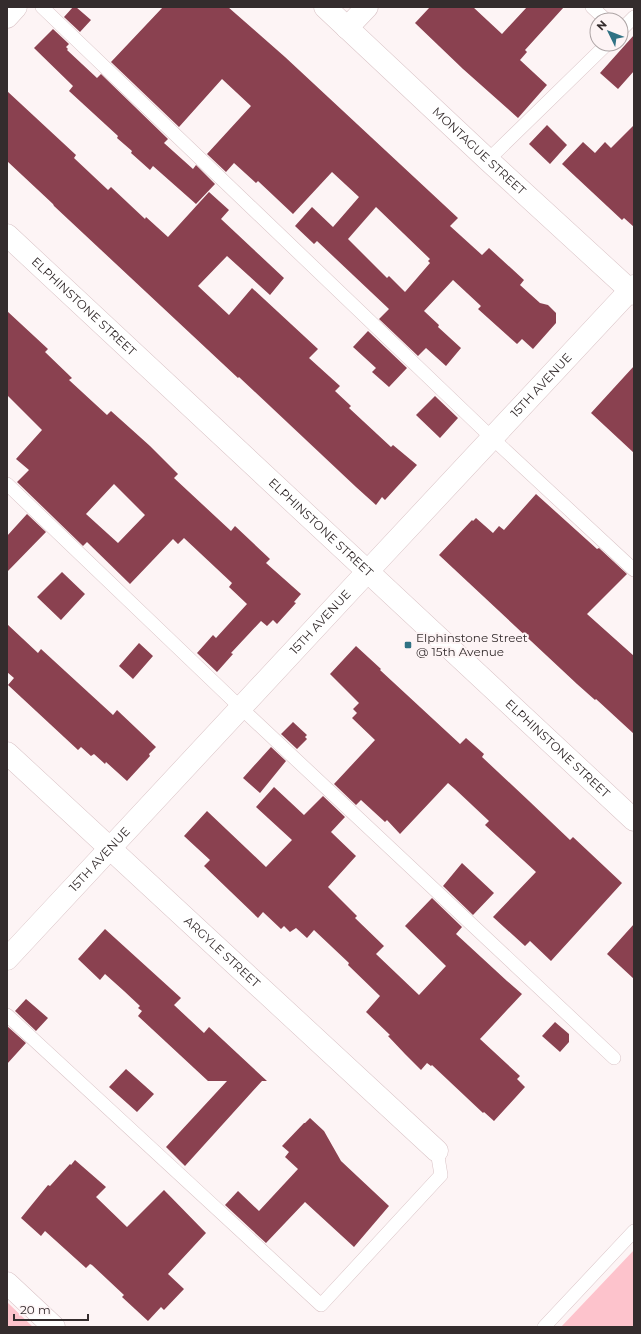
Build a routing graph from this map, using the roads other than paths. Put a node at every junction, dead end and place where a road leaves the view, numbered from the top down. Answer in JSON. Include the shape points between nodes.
{"nodes":[{"id":1,"x":16,"y":7,"type":"edge"},
{"id":2,"x":42,"y":7,"type":"edge"},
{"id":3,"x":325,"y":7,"type":"edge"},
{"id":4,"x":367,"y":7,"type":"edge"},
{"id":5,"x":7,"y":17,"type":"edge"},
{"id":6,"x":347,"y":28,"type":"junction"},
{"id":7,"x":599,"y":52,"type":"edge"},
{"id":8,"x":488,"y":160,"type":"junction"},
{"id":9,"x":7,"y":235,"type":"edge"},
{"id":10,"x":633,"y":290,"type":"edge"},
{"id":11,"x":492,"y":438,"type":"junction"},
{"id":12,"x":7,"y":484,"type":"edge"},
{"id":13,"x":634,"y":570,"type":"edge"},
{"id":14,"x":368,"y":571,"type":"junction"},
{"id":15,"x":241,"y":708,"type":"junction"},
{"id":16,"x":7,"y":753,"type":"edge"},
{"id":17,"x":634,"y":820,"type":"edge"},
{"id":18,"x":110,"y":849,"type":"junction"},
{"id":19,"x":7,"y":959,"type":"edge"},
{"id":20,"x":7,"y":1015,"type":"edge"},
{"id":21,"x":614,"y":1058,"type":"dead end"},
{"id":22,"x":437,"y":1151,"type":"joint"},
{"id":23,"x":634,"y":1231,"type":"edge"},
{"id":24,"x":7,"y":1283,"type":"edge"},
{"id":25,"x":54,"y":1327,"type":"edge"},
{"id":26,"x":544,"y":1327,"type":"edge"}],
"edges":[{"from":1,"to":5,"type":"street"},
{"from":2,"to":11,"type":"lane"},
{"from":3,"to":6,"type":"street","name":"MONTAGUE STREET"},
{"from":4,"to":6,"type":"street"},
{"from":6,"to":8,"type":"street","name":"MONTAGUE STREET"},
{"from":7,"to":8,"type":"lane"},
{"from":8,"to":10,"type":"street","name":"MONTAGUE STREET"},
{"from":9,"to":14,"type":"street","name":"ELPHINSTONE STREET"},
{"from":10,"to":11,"type":"street","name":"15TH AVENUE"},
{"from":11,"to":13,"type":"lane"},
{"from":11,"to":14,"type":"street","name":"15TH AVENUE"},
{"from":12,"to":15,"type":"lane"},
{"from":14,"to":15,"type":"street","name":"15TH AVENUE"},
{"from":14,"to":17,"type":"street","name":"ELPHINSTONE STREET"},
{"from":15,"to":18,"type":"street","name":"15TH AVENUE"},
{"from":15,"to":21,"type":"lane"},
{"from":16,"to":18,"type":"street","name":"ARGYLE STREET"},
{"from":18,"to":19,"type":"street","name":"15TH AVENUE"},
{"from":18,"to":22,"type":"street","name":"ARGYLE STREET"},
{"from":20,"to":22,"type":"lane","via":[[321,1305],[441,1175]]},
{"from":23,"to":26,"type":"lane"},
{"from":24,"to":25,"type":"street"}]}
